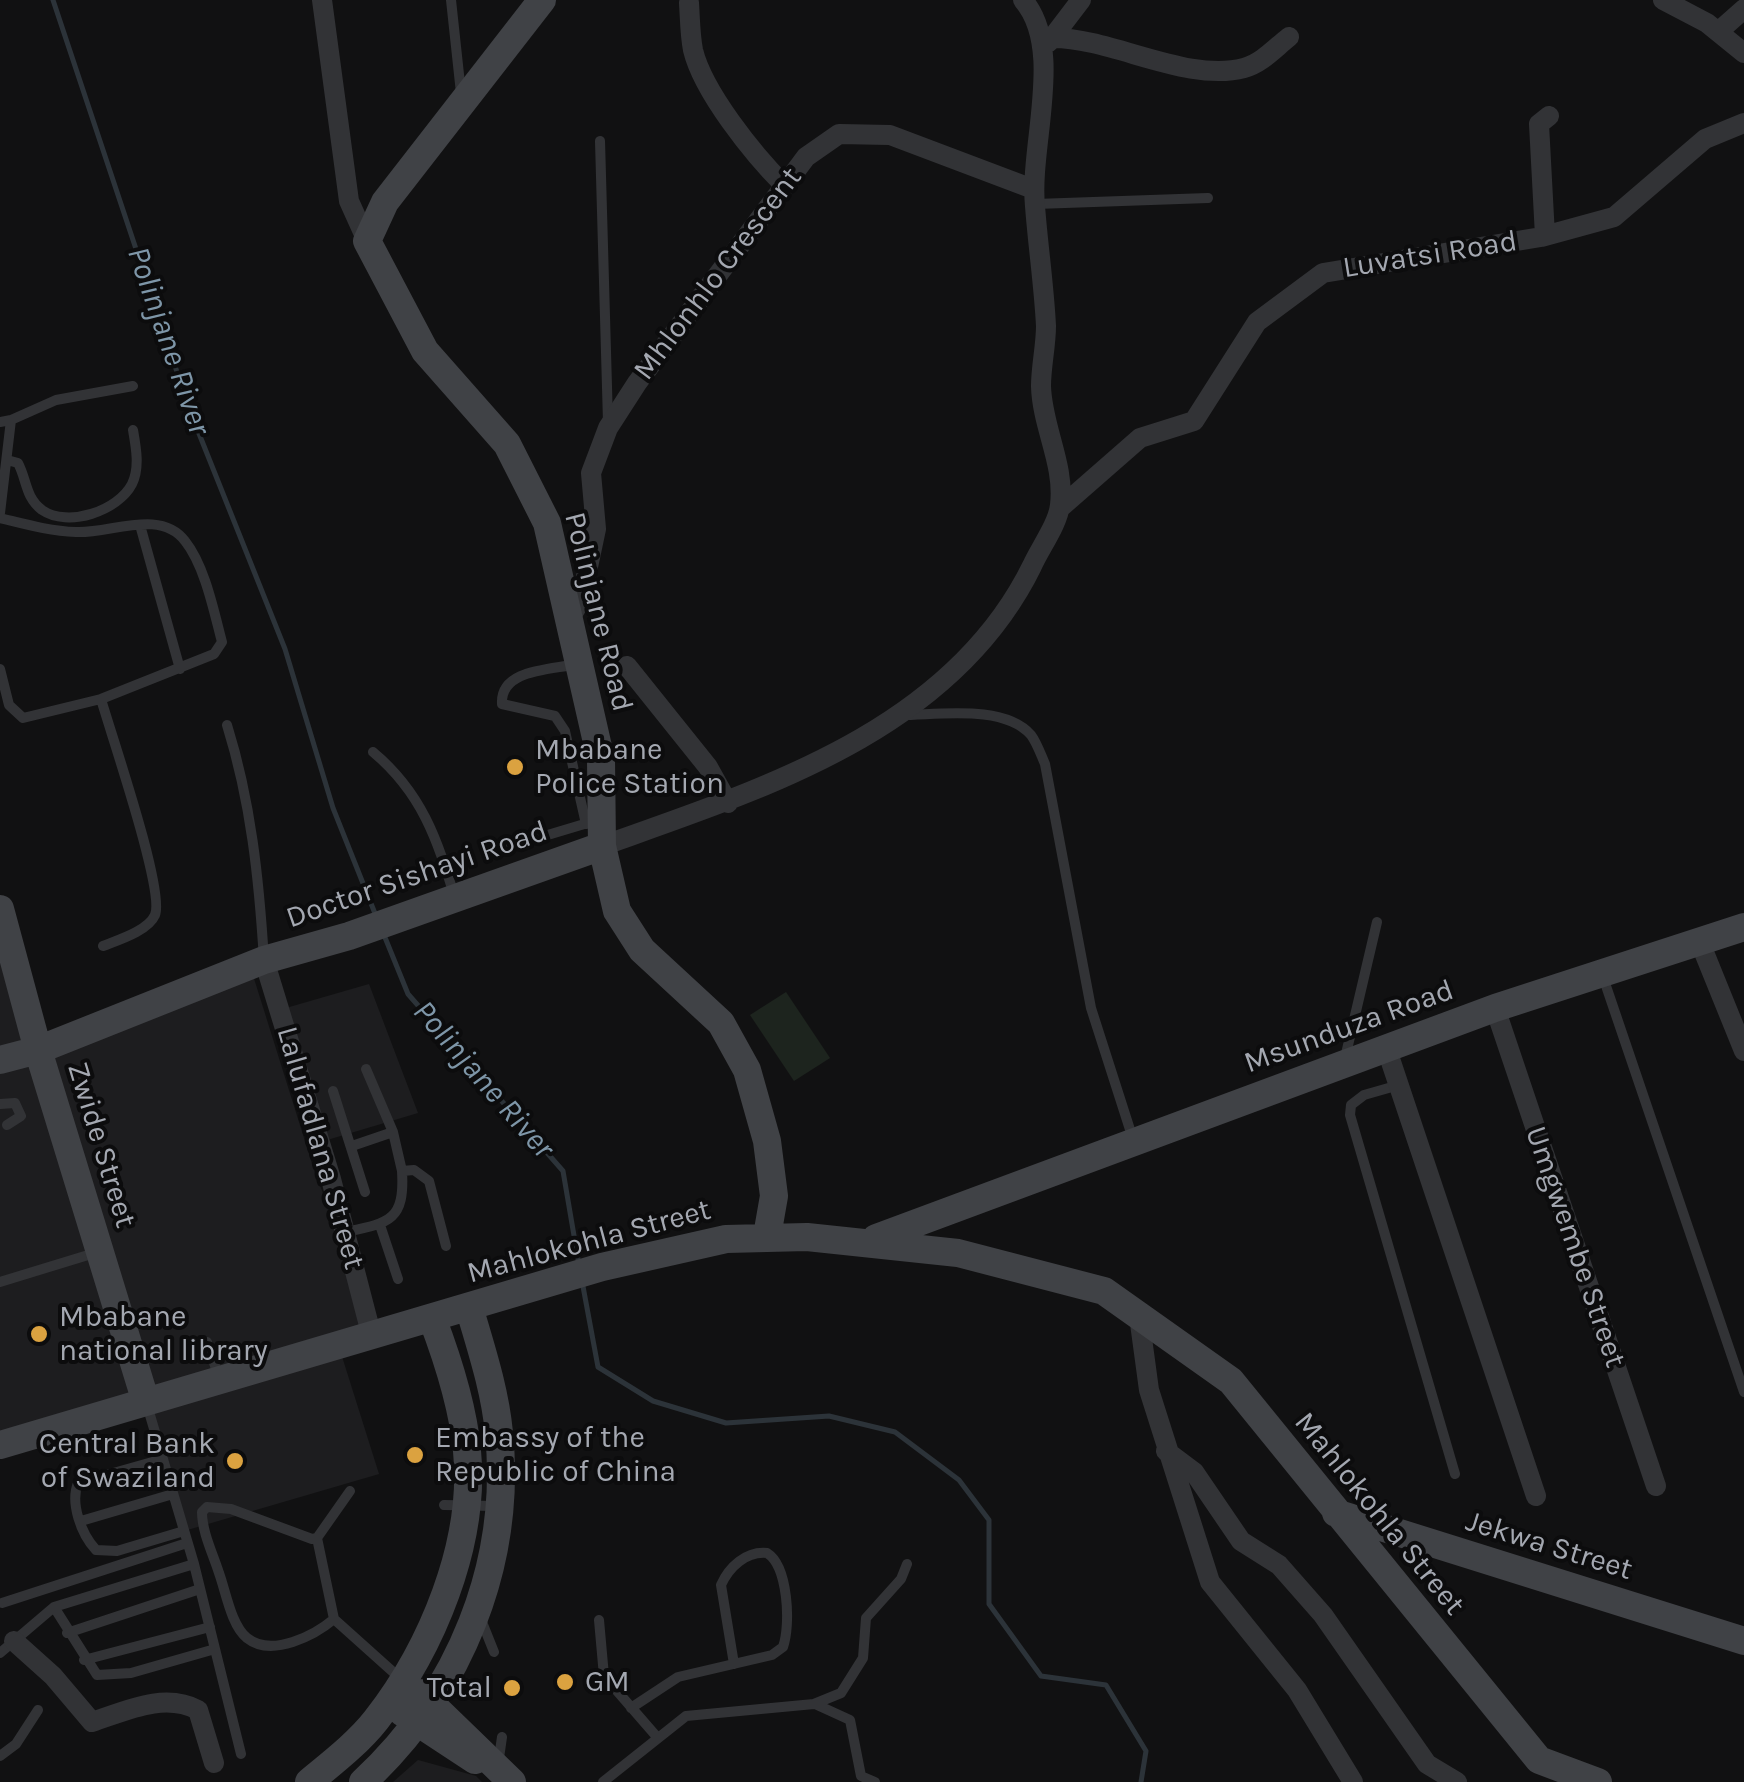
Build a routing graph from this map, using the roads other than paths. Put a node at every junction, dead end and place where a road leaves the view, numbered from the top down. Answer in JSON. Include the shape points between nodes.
{"nodes":[{"id":1,"x":322,"y":0,"type":"edge"},
{"id":2,"x":451,"y":0,"type":"edge"},
{"id":3,"x":1023,"y":0,"type":"edge"},
{"id":4,"x":1082,"y":0,"type":"edge"},
{"id":5,"x":1664,"y":0,"type":"edge"},
{"id":6,"x":689,"y":3,"type":"dead end"},
{"id":7,"x":532,"y":4,"type":"edge"},
{"id":8,"x":1744,"y":9,"type":"edge"},
{"id":9,"x":1718,"y":32,"type":"junction"},
{"id":10,"x":1288,"y":37,"type":"dead end"},
{"id":11,"x":1048,"y":42,"type":"junction"},
{"id":12,"x":1744,"y":52,"type":"edge"},
{"id":13,"x":462,"y":100,"type":"junction"},
{"id":14,"x":1549,"y":116,"type":"dead end"},
{"id":15,"x":1744,"y":123,"type":"edge"},
{"id":16,"x":600,"y":140,"type":"dead end"},
{"id":17,"x":784,"y":185,"type":"junction"},
{"id":18,"x":1034,"y":197,"type":"junction"},
{"id":19,"x":1208,"y":198,"type":"dead end"},
{"id":20,"x":1545,"y":236,"type":"junction"},
{"id":21,"x":367,"y":241,"type":"junction"},
{"id":22,"x":133,"y":386,"type":"dead end"},
{"id":23,"x":5,"y":421,"type":"edge"},
{"id":24,"x":608,"y":428,"type":"junction"},
{"id":25,"x":133,"y":430,"type":"dead end"},
{"id":26,"x":7,"y":460,"type":"junction"},
{"id":27,"x":1060,"y":508,"type":"junction"},
{"id":28,"x":0,"y":516,"type":"edge"},
{"id":29,"x":140,"y":525,"type":"junction"},
{"id":30,"x":568,"y":620,"type":"junction"},
{"id":31,"x":578,"y":664,"type":"junction"},
{"id":32,"x":627,"y":666,"type":"dead end"},
{"id":33,"x":180,"y":668,"type":"junction"},
{"id":34,"x":0,"y":669,"type":"edge"},
{"id":35,"x":101,"y":699,"type":"junction"},
{"id":36,"x":900,"y":715,"type":"junction"},
{"id":37,"x":227,"y":724,"type":"dead end"},
{"id":38,"x":374,"y":752,"type":"dead end"},
{"id":39,"x":728,"y":802,"type":"junction"},
{"id":40,"x":596,"y":830,"type":"junction"},
{"id":41,"x":511,"y":846,"type":"dead end"},
{"id":42,"x":456,"y":899,"type":"junction"},
{"id":43,"x":0,"y":912,"type":"edge"},
{"id":44,"x":1376,"y":922,"type":"dead end"},
{"id":45,"x":1744,"y":927,"type":"edge"},
{"id":46,"x":1699,"y":940,"type":"junction"},
{"id":47,"x":102,"y":946,"type":"dead end"},
{"id":48,"x":264,"y":960,"type":"junction"},
{"id":49,"x":1601,"y":972,"type":"junction"},
{"id":50,"x":1495,"y":1008,"type":"junction"},
{"id":51,"x":1386,"y":1047,"type":"junction"},
{"id":52,"x":38,"y":1050,"type":"junction"},
{"id":53,"x":1744,"y":1051,"type":"edge"},
{"id":54,"x":0,"y":1060,"type":"edge"},
{"id":55,"x":1344,"y":1063,"type":"junction"},
{"id":56,"x":366,"y":1069,"type":"dead end"},
{"id":57,"x":1398,"y":1085,"type":"junction"},
{"id":58,"x":333,"y":1092,"type":"dead end"},
{"id":59,"x":0,"y":1104,"type":"edge"},
{"id":60,"x":7,"y":1125,"type":"dead end"},
{"id":61,"x":393,"y":1132,"type":"junction"},
{"id":62,"x":1134,"y":1142,"type":"junction"},
{"id":63,"x":352,"y":1146,"type":"junction"},
{"id":64,"x":402,"y":1171,"type":"junction"},
{"id":65,"x":365,"y":1192,"type":"dead end"},
{"id":66,"x":982,"y":1199,"type":"junction"},
{"id":67,"x":380,"y":1224,"type":"junction"},
{"id":68,"x":345,"y":1232,"type":"junction"},
{"id":69,"x":767,"y":1236,"type":"junction"},
{"id":70,"x":865,"y":1242,"type":"junction"},
{"id":71,"x":446,"y":1246,"type":"dead end"},
{"id":72,"x":99,"y":1251,"type":"junction"},
{"id":73,"x":958,"y":1252,"type":"junction"},
{"id":74,"x":398,"y":1279,"type":"dead end"},
{"id":75,"x":0,"y":1282,"type":"edge"},
{"id":76,"x":469,"y":1307,"type":"junction"},
{"id":77,"x":1139,"y":1316,"type":"junction"},
{"id":78,"x":432,"y":1318,"type":"junction"},
{"id":79,"x":372,"y":1337,"type":"junction"},
{"id":80,"x":207,"y":1342,"type":"dead end"},
{"id":81,"x":219,"y":1380,"type":"junction"},
{"id":82,"x":1744,"y":1392,"type":"edge"},
{"id":83,"x":145,"y":1399,"type":"junction"},
{"id":84,"x":0,"y":1445,"type":"edge"},
{"id":85,"x":1165,"y":1451,"type":"junction"},
{"id":86,"x":164,"y":1459,"type":"junction"},
{"id":87,"x":1455,"y":1474,"type":"dead end"},
{"id":88,"x":1656,"y":1486,"type":"dead end"},
{"id":89,"x":350,"y":1491,"type":"dead end"},
{"id":90,"x":173,"y":1494,"type":"junction"},
{"id":91,"x":1536,"y":1496,"type":"dead end"},
{"id":92,"x":454,"y":1504,"type":"junction"},
{"id":93,"x":500,"y":1506,"type":"junction"},
{"id":94,"x":1334,"y":1513,"type":"junction"},
{"id":95,"x":80,"y":1520,"type":"junction"},
{"id":96,"x":184,"y":1530,"type":"junction"},
{"id":97,"x":317,"y":1538,"type":"junction"},
{"id":98,"x":187,"y":1543,"type":"junction"},
{"id":99,"x":194,"y":1564,"type":"junction"},
{"id":100,"x":907,"y":1564,"type":"dead end"},
{"id":101,"x":200,"y":1588,"type":"junction"},
{"id":102,"x":2,"y":1603,"type":"edge"},
{"id":103,"x":54,"y":1607,"type":"junction"},
{"id":104,"x":477,"y":1612,"type":"junction"},
{"id":105,"x":334,"y":1619,"type":"junction"},
{"id":106,"x":599,"y":1620,"type":"dead end"},
{"id":107,"x":210,"y":1627,"type":"junction"},
{"id":108,"x":68,"y":1632,"type":"junction"},
{"id":109,"x":1744,"y":1641,"type":"edge"},
{"id":110,"x":6,"y":1642,"type":"edge"},
{"id":111,"x":215,"y":1649,"type":"junction"},
{"id":112,"x":494,"y":1652,"type":"dead end"},
{"id":113,"x":84,"y":1660,"type":"junction"},
{"id":114,"x":734,"y":1664,"type":"junction"},
{"id":115,"x":395,"y":1691,"type":"junction"},
{"id":116,"x":814,"y":1704,"type":"junction"},
{"id":117,"x":631,"y":1708,"type":"junction"},
{"id":118,"x":38,"y":1710,"type":"dead end"},
{"id":119,"x":424,"y":1712,"type":"junction"},
{"id":120,"x":502,"y":1737,"type":"dead end"},
{"id":121,"x":657,"y":1737,"type":"junction"},
{"id":122,"x":241,"y":1754,"type":"dead end"},
{"id":123,"x":0,"y":1756,"type":"edge"},
{"id":124,"x":214,"y":1763,"type":"dead end"},
{"id":125,"x":1540,"y":1771,"type":"edge"},
{"id":126,"x":506,"y":1776,"type":"edge"},
{"id":127,"x":310,"y":1782,"type":"edge"},
{"id":128,"x":364,"y":1782,"type":"edge"},
{"id":129,"x":603,"y":1782,"type":"edge"},
{"id":130,"x":875,"y":1782,"type":"edge"},
{"id":131,"x":1353,"y":1782,"type":"edge"},
{"id":132,"x":1458,"y":1782,"type":"edge"},
{"id":133,"x":1598,"y":1782,"type":"edge"}],
"edges":[{"from":1,"to":21,"type":"street","via":[[350,201]]},
{"from":2,"to":13,"type":"lane"},
{"from":3,"to":11,"type":"street","name":"Doctor Sishayi Road"},
{"from":4,"to":11,"type":"street"},
{"from":5,"to":9,"type":"street"},
{"from":6,"to":17,"type":"street","via":[[693,52],[705,78],[753,154]]},
{"from":7,"to":13,"type":"street"},
{"from":8,"to":9,"type":"street"},
{"from":9,"to":12,"type":"street"},
{"from":10,"to":11,"type":"street","via":[[1246,68],[1222,70],[1082,38]]},
{"from":11,"to":18,"type":"street","name":"Doctor Sishayi Road"},
{"from":13,"to":21,"type":"street","via":[[385,202]]},
{"from":14,"to":20,"type":"street","via":[[1540,124]]},
{"from":15,"to":20,"type":"street","name":"Luvatsi Road","via":[[1705,139],[1614,217]]},
{"from":16,"to":24,"type":"lane"},
{"from":17,"to":18,"type":"street","name":"Mhlonhlo Crescent","via":[[806,156],[839,134],[890,134]]},
{"from":17,"to":24,"type":"street","name":"Mhlonhlo Crescent"},
{"from":18,"to":19,"type":"lane"},
{"from":18,"to":27,"type":"street","name":"Doctor Sishayi Road","via":[[1046,328],[1041,386],[1059,466]]},
{"from":20,"to":27,"type":"street","name":"Luvatsi Road","via":[[1323,273],[1257,322],[1194,421],[1140,438]]},
{"from":21,"to":30,"type":"street","name":"Polinjane Road","via":[[426,351],[508,444],[547,523]]},
{"from":22,"to":23,"type":"lane","via":[[56,400]]},
{"from":23,"to":26,"type":"lane"},
{"from":24,"to":30,"type":"street","name":"Mhlonhlo Crescent","via":[[591,473],[596,530],[581,600]]},
{"from":25,"to":26,"type":"lane","via":[[132,485],[117,502],[79,516],[40,508],[28,496],[18,462]]},
{"from":26,"to":28,"type":"lane"},
{"from":27,"to":36,"type":"street","name":"Doctor Sishayi Road","via":[[1012,606],[964,664]]},
{"from":28,"to":29,"type":"lane","via":[[83,533]]},
{"from":29,"to":33,"type":"lane"},
{"from":29,"to":33,"type":"lane","via":[[168,527],[185,541],[214,611],[220,650]]},
{"from":30,"to":31,"type":"street","name":"Polinjane Road"},
{"from":31,"to":40,"type":"street","name":"Polinjane Road","via":[[601,760]]},
{"from":31,"to":40,"type":"lane","via":[[506,682],[502,704],[554,716],[565,731]]},
{"from":32,"to":39,"type":"street"},
{"from":33,"to":35,"type":"lane"},
{"from":34,"to":35,"type":"lane","via":[[9,705],[23,718]]},
{"from":35,"to":47,"type":"lane","via":[[157,911],[151,922]]},
{"from":36,"to":39,"type":"street","name":"Doctor Sishayi Road"},
{"from":36,"to":62,"type":"lane","via":[[1010,720],[1031,735],[1045,764],[1091,1008]]},
{"from":37,"to":48,"type":"lane","via":[[259,864]]},
{"from":38,"to":42,"type":"lane","via":[[416,794]]},
{"from":39,"to":40,"type":"street","name":"Doctor Sishayi Road"},
{"from":40,"to":41,"type":"lane"},
{"from":40,"to":42,"type":"street","name":"Doctor Sishayi Road"},
{"from":40,"to":69,"type":"street","name":"Polinjane Road","via":[[616,911],[642,950],[721,1023],[747,1070],[768,1141],[774,1196]]},
{"from":42,"to":48,"type":"street","name":"Doctor Sishayi Road"},
{"from":43,"to":52,"type":"street","name":"Zwide Street"},
{"from":44,"to":55,"type":"lane"},
{"from":45,"to":46,"type":"street","name":"Msunduza Road"},
{"from":46,"to":49,"type":"street","name":"Msunduza Road"},
{"from":46,"to":53,"type":"street"},
{"from":48,"to":52,"type":"street","name":"Doctor Sishayi Road"},
{"from":48,"to":68,"type":"street","name":"Lalufadlana Street"},
{"from":49,"to":50,"type":"street","name":"Msunduza Road"},
{"from":49,"to":82,"type":"lane"},
{"from":50,"to":51,"type":"street","name":"Msunduza Road"},
{"from":50,"to":88,"type":"street","name":"Umgwembe Street"},
{"from":51,"to":55,"type":"street","name":"Msunduza Road"},
{"from":51,"to":57,"type":"street"},
{"from":52,"to":54,"type":"street","name":"Doctor Sishayi Road"},
{"from":52,"to":72,"type":"street","name":"Zwide Street"},
{"from":55,"to":62,"type":"street","name":"Msunduza Road"},
{"from":56,"to":61,"type":"lane"},
{"from":57,"to":87,"type":"lane","via":[[1364,1095],[1351,1105],[1350,1116]]},
{"from":57,"to":91,"type":"street"},
{"from":58,"to":63,"type":"lane"},
{"from":59,"to":60,"type":"lane","via":[[15,1103],[21,1116]]},
{"from":61,"to":63,"type":"lane"},
{"from":61,"to":64,"type":"lane"},
{"from":62,"to":66,"type":"street","name":"Msunduza Road"},
{"from":63,"to":65,"type":"lane"},
{"from":64,"to":67,"type":"lane","via":[[401,1204]]},
{"from":64,"to":71,"type":"lane","via":[[414,1170],[429,1181]]},
{"from":66,"to":70,"type":"street","name":"Msunduza Road"},
{"from":66,"to":73,"type":"street","via":[[966,1216]]},
{"from":67,"to":68,"type":"lane"},
{"from":67,"to":74,"type":"lane"},
{"from":68,"to":79,"type":"street","name":"Lalufadlana Street"},
{"from":69,"to":70,"type":"street","name":"Mahlokohla Street"},
{"from":69,"to":76,"type":"street","name":"Mahlokohla Street","via":[[602,1267]]},
{"from":70,"to":73,"type":"street","name":"Mahlokohla Street"},
{"from":72,"to":75,"type":"lane"},
{"from":72,"to":83,"type":"street","name":"Zwide Street"},
{"from":73,"to":77,"type":"street","name":"Mahlokohla Street","via":[[1104,1290]]},
{"from":76,"to":78,"type":"street","name":"Mahlokohla Street"},
{"from":76,"to":93,"type":"street","via":[[499,1433]]},
{"from":77,"to":85,"type":"street"},
{"from":77,"to":94,"type":"street","name":"Mahlokohla Street","via":[[1231,1381]]},
{"from":78,"to":79,"type":"street","name":"Mahlokohla Street"},
{"from":78,"to":92,"type":"street","via":[[468,1452]]},
{"from":79,"to":81,"type":"street","name":"Mahlokohla Street"},
{"from":80,"to":81,"type":"lane"},
{"from":81,"to":83,"type":"street","name":"Mahlokohla Street"},
{"from":83,"to":84,"type":"street","name":"Mahlokohla Street"},
{"from":83,"to":86,"type":"lane"},
{"from":85,"to":131,"type":"street","via":[[1210,1582],[1297,1690]]},
{"from":85,"to":132,"type":"street","via":[[1194,1472],[1242,1541],[1279,1565],[1323,1615],[1426,1764]]},
{"from":86,"to":90,"type":"lane"},
{"from":86,"to":95,"type":"lane","via":[[78,1483]]},
{"from":89,"to":97,"type":"lane"},
{"from":90,"to":95,"type":"lane"},
{"from":90,"to":96,"type":"lane"},
{"from":92,"to":93,"type":"lane"},
{"from":92,"to":115,"type":"street","via":[[446,1595]]},
{"from":93,"to":104,"type":"street"},
{"from":94,"to":109,"type":"street","name":"Jekwa Street"},
{"from":94,"to":125,"type":"street","name":"Mahlokohla Street"},
{"from":95,"to":96,"type":"lane","via":[[96,1550],[117,1551]]},
{"from":96,"to":98,"type":"lane"},
{"from":97,"to":105,"type":"lane"},
{"from":97,"to":105,"type":"lane","via":[[231,1508],[202,1512],[246,1637],[284,1643],[316,1635]]},
{"from":98,"to":99,"type":"lane"},
{"from":98,"to":102,"type":"lane"},
{"from":99,"to":101,"type":"lane"},
{"from":99,"to":103,"type":"lane"},
{"from":100,"to":116,"type":"lane","via":[[866,1618],[856,1674],[840,1693]]},
{"from":101,"to":107,"type":"lane"},
{"from":101,"to":108,"type":"lane"},
{"from":103,"to":108,"type":"lane"},
{"from":103,"to":110,"type":"lane"},
{"from":104,"to":112,"type":"lane"},
{"from":104,"to":119,"type":"street","via":[[452,1671]]},
{"from":105,"to":115,"type":"lane"},
{"from":106,"to":117,"type":"lane","via":[[604,1676]]},
{"from":107,"to":111,"type":"lane"},
{"from":107,"to":113,"type":"lane"},
{"from":108,"to":113,"type":"lane"},
{"from":110,"to":124,"type":"street","via":[[54,1676],[92,1722],[156,1703],[182,1702],[198,1710]]},
{"from":111,"to":113,"type":"lane","via":[[101,1676]]},
{"from":111,"to":122,"type":"lane"},
{"from":114,"to":114,"type":"lane","via":[[721,1585],[736,1564],[767,1552],[779,1567],[788,1634],[772,1655]]},
{"from":114,"to":117,"type":"lane","via":[[678,1677]]},
{"from":115,"to":119,"type":"street"},
{"from":115,"to":127,"type":"street","via":[[374,1722]]},
{"from":116,"to":121,"type":"lane","via":[[686,1716]]},
{"from":116,"to":130,"type":"lane","via":[[850,1720],[860,1776]]},
{"from":117,"to":121,"type":"lane"},
{"from":118,"to":123,"type":"lane"},
{"from":119,"to":126,"type":"street"},
{"from":119,"to":128,"type":"street"},
{"from":120,"to":126,"type":"lane"},
{"from":121,"to":129,"type":"lane"},
{"from":125,"to":133,"type":"street"}]}
